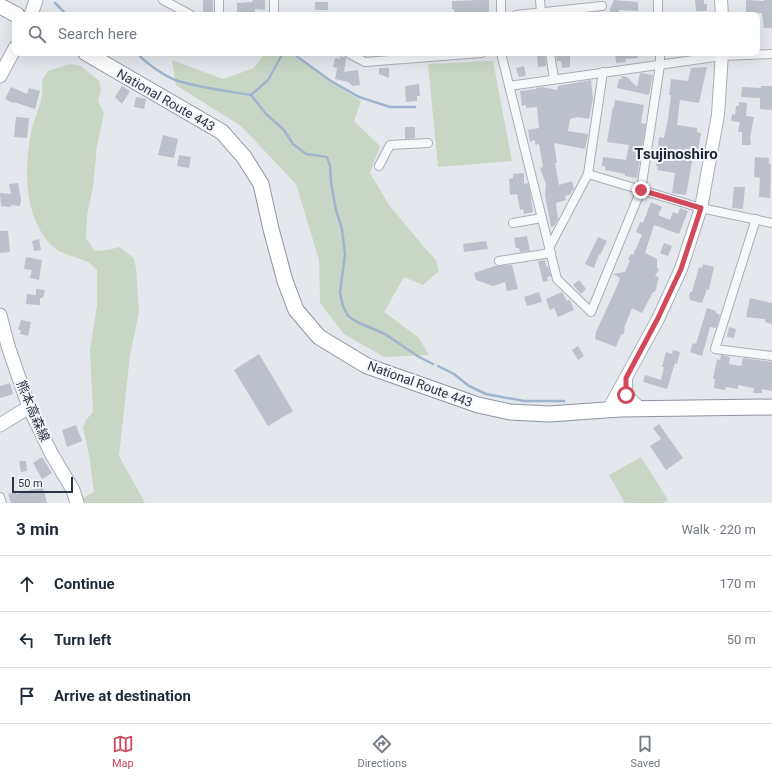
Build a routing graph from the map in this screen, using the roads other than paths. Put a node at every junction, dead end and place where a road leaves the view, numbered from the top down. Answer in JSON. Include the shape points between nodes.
{"nodes":[{"id":1,"x":36,"y":0,"type":"edge"},
{"id":2,"x":163,"y":0,"type":"edge"},
{"id":3,"x":219,"y":0,"type":"edge"},
{"id":4,"x":274,"y":0,"type":"edge"},
{"id":5,"x":501,"y":0,"type":"edge"},
{"id":6,"x":540,"y":0,"type":"edge"},
{"id":7,"x":658,"y":0,"type":"edge"},
{"id":8,"x":721,"y":0,"type":"edge"},
{"id":9,"x":0,"y":6,"type":"edge"},
{"id":10,"x":602,"y":6,"type":"dead end"},
{"id":11,"x":12,"y":12,"type":"edge"},
{"id":12,"x":32,"y":12,"type":"edge"},
{"id":13,"x":185,"y":12,"type":"edge"},
{"id":14,"x":219,"y":12,"type":"edge"},
{"id":15,"x":274,"y":12,"type":"edge"},
{"id":16,"x":501,"y":12,"type":"edge"},
{"id":17,"x":542,"y":12,"type":"edge"},
{"id":18,"x":557,"y":12,"type":"edge"},
{"id":19,"x":658,"y":12,"type":"edge"},
{"id":20,"x":722,"y":12,"type":"edge"},
{"id":21,"x":12,"y":54,"type":"edge"},
{"id":22,"x":760,"y":54,"type":"edge"},
{"id":23,"x":772,"y":54,"type":"edge"},
{"id":24,"x":91,"y":56,"type":"edge"},
{"id":25,"x":354,"y":56,"type":"edge"},
{"id":26,"x":443,"y":56,"type":"edge"},
{"id":27,"x":502,"y":56,"type":"edge"},
{"id":28,"x":550,"y":56,"type":"edge"},
{"id":29,"x":660,"y":56,"type":"edge"},
{"id":30,"x":716,"y":56,"type":"edge"},
{"id":31,"x":722,"y":56,"type":"edge"},
{"id":32,"x":660,"y":65,"type":"junction"},
{"id":33,"x":603,"y":72,"type":"junction"},
{"id":34,"x":0,"y":76,"type":"edge"},
{"id":35,"x":554,"y":79,"type":"junction"},
{"id":36,"x":509,"y":86,"type":"junction"},
{"id":37,"x":428,"y":143,"type":"dead end"},
{"id":38,"x":379,"y":166,"type":"dead end"},
{"id":39,"x":588,"y":174,"type":"junction"},
{"id":40,"x":641,"y":190,"type":"junction"},
{"id":41,"x":701,"y":208,"type":"junction"},
{"id":42,"x":542,"y":218,"type":"junction"},
{"id":43,"x":756,"y":219,"type":"junction"},
{"id":44,"x":513,"y":223,"type":"dead end"},
{"id":45,"x":772,"y":223,"type":"edge"},
{"id":46,"x":550,"y":250,"type":"junction"},
{"id":47,"x":499,"y":260,"type":"dead end"},
{"id":48,"x":0,"y":315,"type":"edge"},
{"id":49,"x":772,"y":356,"type":"edge"},
{"id":50,"x":626,"y":378,"type":"junction"},
{"id":51,"x":29,"y":407,"type":"junction"},
{"id":52,"x":772,"y":407,"type":"edge"},
{"id":53,"x":641,"y":409,"type":"junction"},
{"id":54,"x":608,"y":410,"type":"junction"},
{"id":55,"x":0,"y":425,"type":"edge"},
{"id":56,"x":0,"y":496,"type":"edge"},
{"id":57,"x":2,"y":503,"type":"edge"},
{"id":58,"x":77,"y":503,"type":"edge"}],
"edges":[{"from":1,"to":12,"type":"main road"},
{"from":2,"to":13,"type":"street"},
{"from":3,"to":14,"type":"street"},
{"from":4,"to":15,"type":"street"},
{"from":5,"to":16,"type":"street"},
{"from":6,"to":17,"type":"street"},
{"from":7,"to":19,"type":"street"},
{"from":8,"to":20,"type":"street"},
{"from":9,"to":11,"type":"highway"},
{"from":10,"to":18,"type":"street"},
{"from":21,"to":34,"type":"main road"},
{"from":22,"to":23,"type":"street"},
{"from":24,"to":54,"type":"highway","name":"National Route 443","via":[[222,132],[244,157],[261,184],[285,281],[296,310],[319,337],[367,366],[478,405],[510,412],[549,414]]},
{"from":25,"to":26,"type":"street","via":[[366,62]]},
{"from":27,"to":36,"type":"street"},
{"from":28,"to":35,"type":"street"},
{"from":29,"to":32,"type":"street"},
{"from":30,"to":32,"type":"street"},
{"from":31,"to":41,"type":"street","via":[[718,115]]},
{"from":32,"to":33,"type":"street"},
{"from":32,"to":40,"type":"street"},
{"from":33,"to":35,"type":"street"},
{"from":33,"to":39,"type":"street"},
{"from":35,"to":36,"type":"street"},
{"from":36,"to":42,"type":"street"},
{"from":37,"to":38,"type":"street","via":[[390,145]]},
{"from":39,"to":40,"type":"street"},
{"from":39,"to":46,"type":"street"},
{"from":40,"to":41,"type":"street"},
{"from":40,"to":46,"type":"street","via":[[591,312],[557,279]]},
{"from":41,"to":43,"type":"street"},
{"from":41,"to":50,"type":"street","via":[[681,269]]},
{"from":42,"to":44,"type":"street"},
{"from":42,"to":46,"type":"street"},
{"from":43,"to":45,"type":"street"},
{"from":43,"to":49,"type":"street","via":[[715,349]]},
{"from":46,"to":47,"type":"street"},
{"from":48,"to":51,"type":"main road","name":"熊本高森線"},
{"from":50,"to":53,"type":"street","via":[[626,395]]},
{"from":50,"to":54,"type":"street"},
{"from":51,"to":55,"type":"main road"},
{"from":51,"to":58,"type":"main road","name":"熊本高森線"},
{"from":52,"to":53,"type":"highway","name":"National Route 443"},
{"from":53,"to":54,"type":"highway","name":"National Route 443"},
{"from":56,"to":57,"type":"street"}]}
